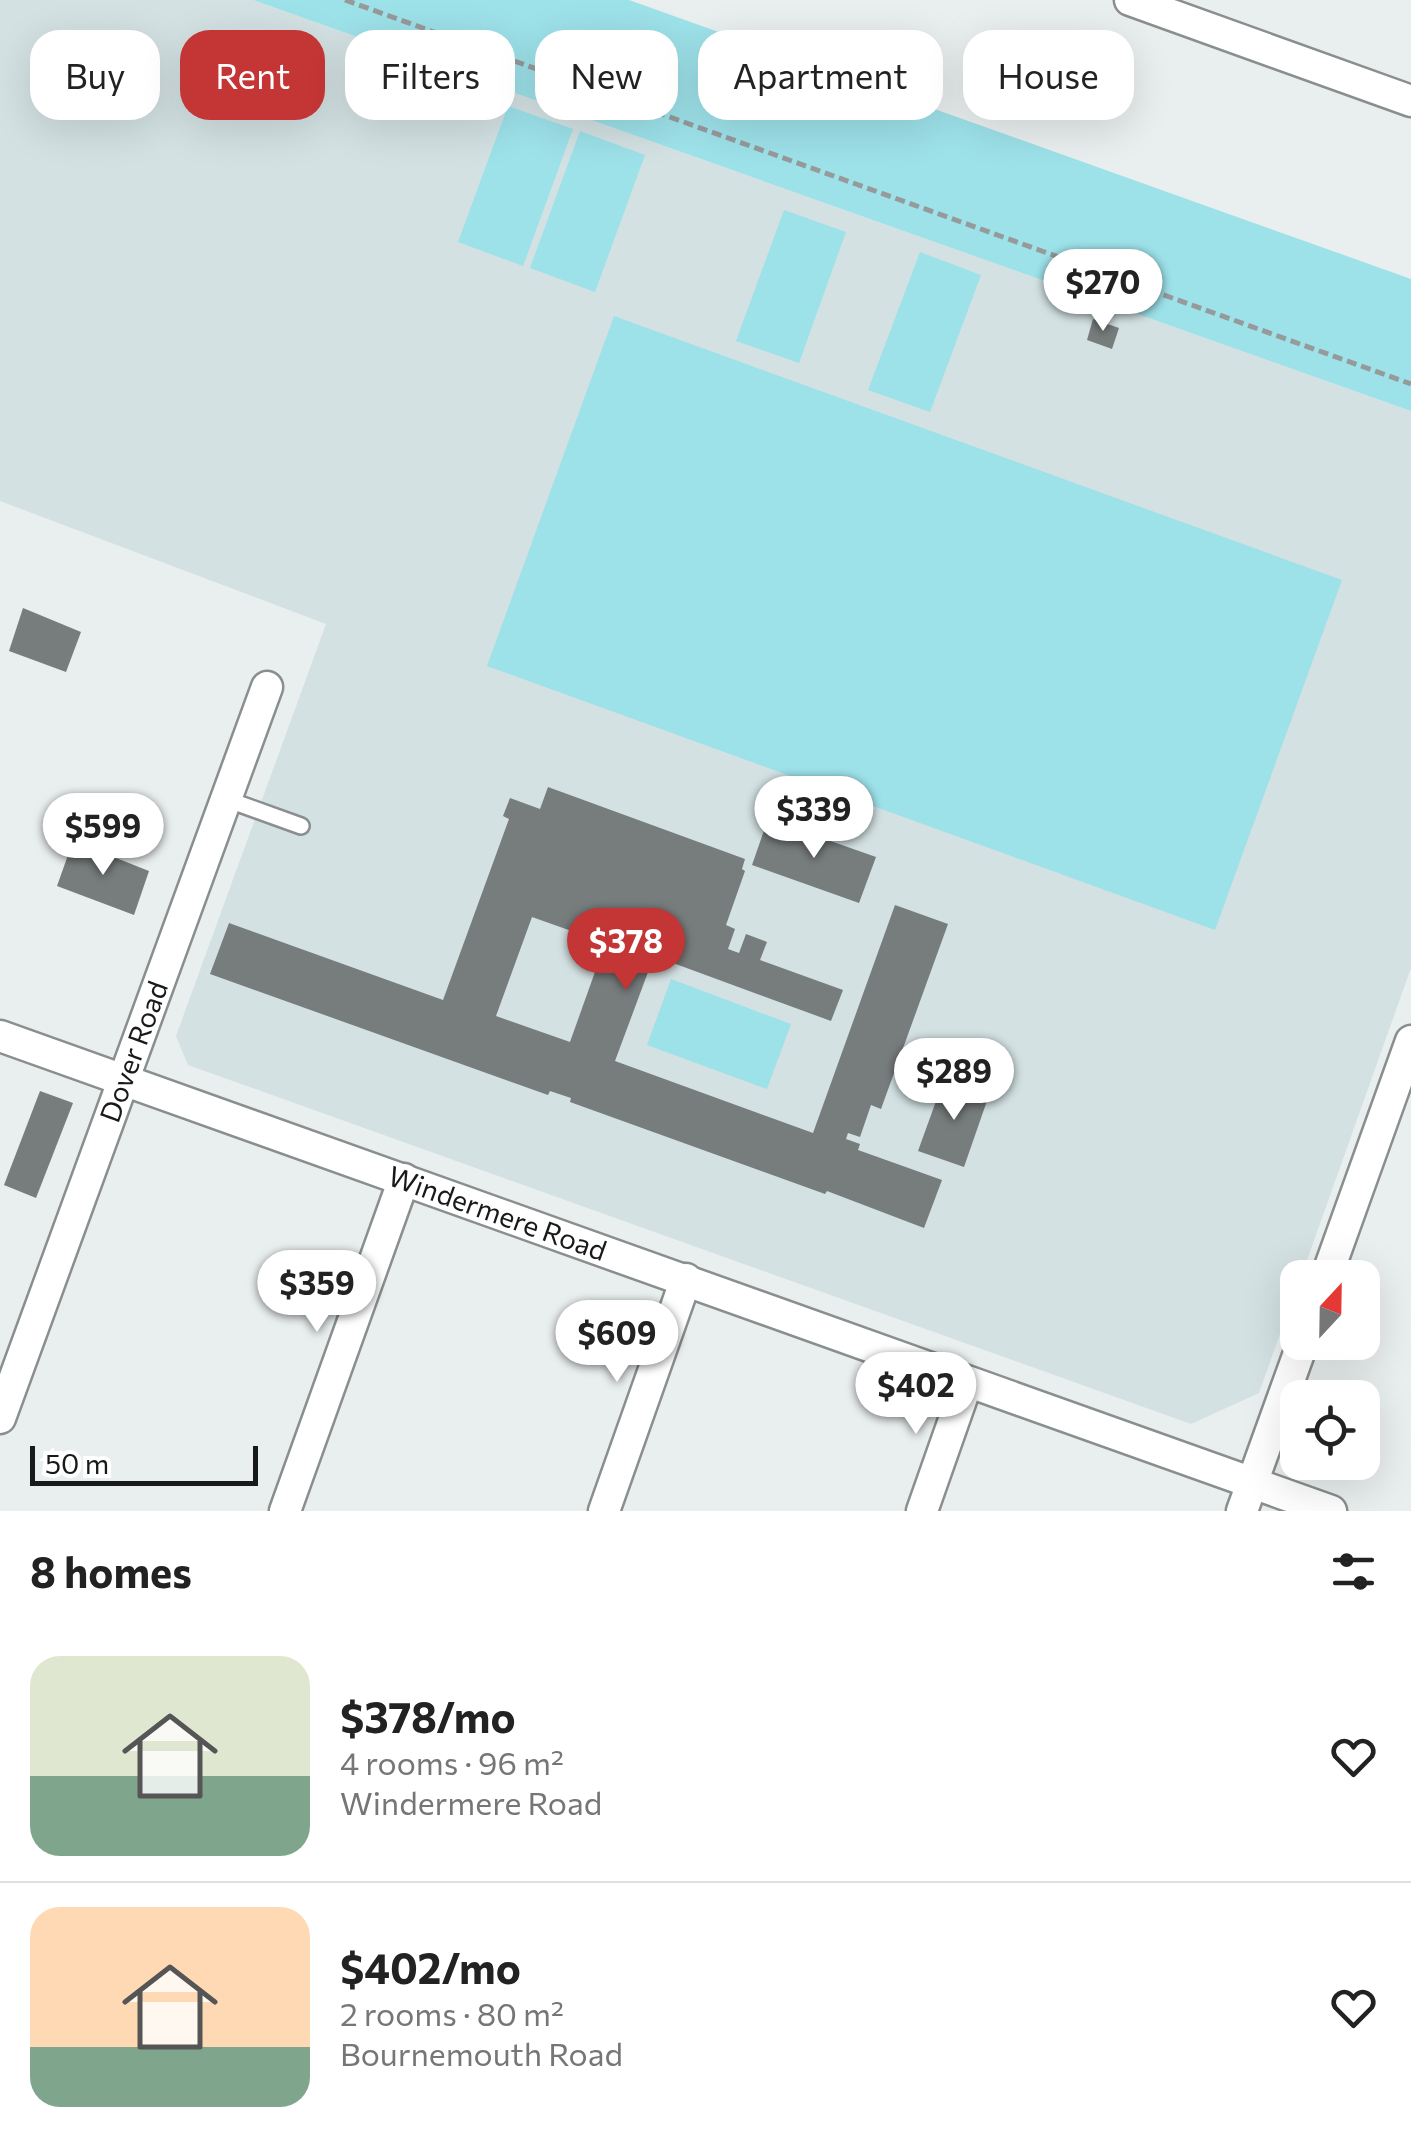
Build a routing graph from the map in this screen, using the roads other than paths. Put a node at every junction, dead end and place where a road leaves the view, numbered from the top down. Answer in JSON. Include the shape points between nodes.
{"nodes":[{"id":1,"x":1130,"y":0,"type":"edge"},
{"id":2,"x":1411,"y":100,"type":"edge"},
{"id":3,"x":267,"y":687,"type":"dead end"},
{"id":4,"x":226,"y":799,"type":"junction"},
{"id":5,"x":301,"y":826,"type":"dead end"},
{"id":6,"x":0,"y":1036,"type":"edge"},
{"id":7,"x":1411,"y":1041,"type":"edge"},
{"id":8,"x":121,"y":1080,"type":"junction"},
{"id":9,"x":404,"y":1179,"type":"junction"},
{"id":10,"x":1332,"y":1260,"type":"edge"},
{"id":11,"x":686,"y":1279,"type":"junction"},
{"id":12,"x":1296,"y":1360,"type":"edge"},
{"id":13,"x":967,"y":1383,"type":"junction"},
{"id":14,"x":0,"y":1418,"type":"edge"},
{"id":15,"x":1248,"y":1497,"type":"edge"},
{"id":16,"x":285,"y":1511,"type":"edge"},
{"id":17,"x":604,"y":1511,"type":"edge"},
{"id":18,"x":922,"y":1511,"type":"edge"},
{"id":19,"x":1331,"y":1511,"type":"edge"}],
"edges":[{"from":1,"to":2,"type":"street"},
{"from":3,"to":4,"type":"street","name":"Dover Road"},
{"from":4,"to":5,"type":"lane"},
{"from":4,"to":8,"type":"street","name":"Dover Road"},
{"from":6,"to":8,"type":"street","name":"Windermere Road"},
{"from":7,"to":10,"type":"street"},
{"from":8,"to":9,"type":"street","name":"Windermere Road"},
{"from":8,"to":14,"type":"street","name":"Dover Road"},
{"from":9,"to":11,"type":"street","name":"Windermere Road"},
{"from":9,"to":16,"type":"street"},
{"from":11,"to":13,"type":"street","name":"Windermere Road"},
{"from":11,"to":17,"type":"street"},
{"from":12,"to":15,"type":"street"},
{"from":13,"to":15,"type":"street","name":"Windermere Road"},
{"from":13,"to":18,"type":"street"},
{"from":15,"to":19,"type":"street","name":"Windermere Road"}]}
